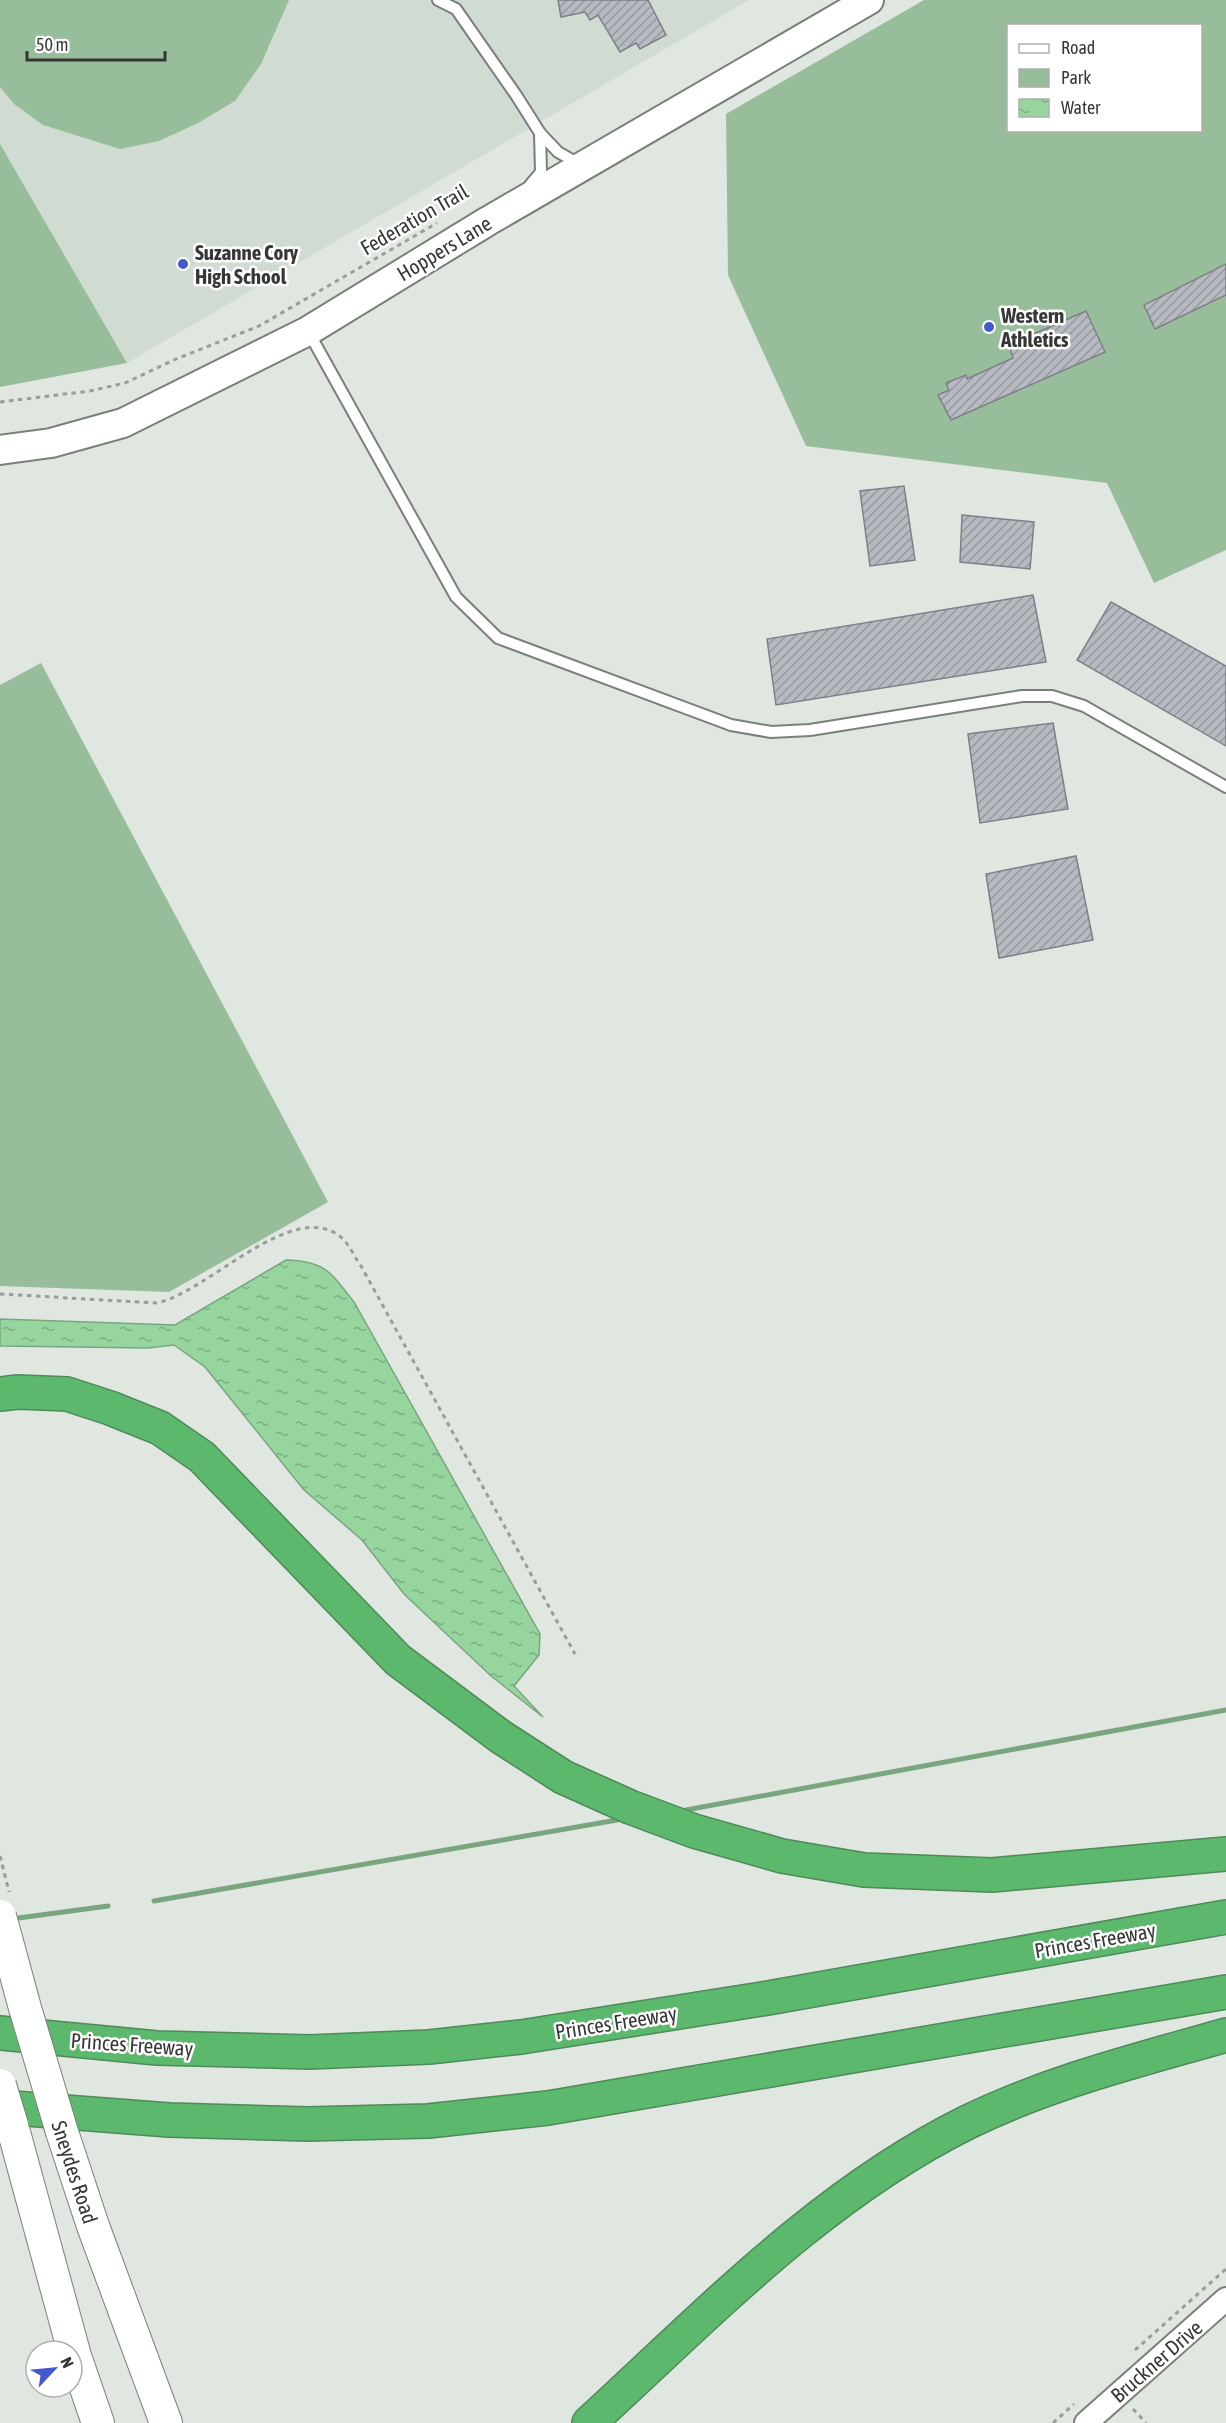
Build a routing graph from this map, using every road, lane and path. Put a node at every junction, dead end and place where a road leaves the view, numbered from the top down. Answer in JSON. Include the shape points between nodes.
{"nodes":[{"id":1,"x":438,"y":0,"type":"edge"},
{"id":2,"x":869,"y":0,"type":"edge"},
{"id":3,"x":540,"y":133,"type":"junction"},
{"id":4,"x":592,"y":160,"type":"junction"},
{"id":5,"x":441,"y":220,"type":"dead end"},
{"id":6,"x":488,"y":221,"type":"junction"},
{"id":7,"x":308,"y":331,"type":"junction"},
{"id":8,"x":0,"y":402,"type":"edge"},
{"id":9,"x":0,"y":450,"type":"edge"},
{"id":10,"x":1226,"y":787,"type":"edge"},
{"id":11,"x":0,"y":1294,"type":"edge"},
{"id":12,"x":0,"y":1394,"type":"edge"},
{"id":13,"x":575,"y":1654,"type":"dead end"},
{"id":14,"x":1226,"y":1854,"type":"edge"},
{"id":15,"x":0,"y":1916,"type":"edge"},
{"id":16,"x":1226,"y":1917,"type":"edge"},
{"id":17,"x":1226,"y":1992,"type":"edge"},
{"id":18,"x":0,"y":2033,"type":"edge"},
{"id":19,"x":1226,"y":2035,"type":"edge"},
{"id":20,"x":0,"y":2085,"type":"edge"},
{"id":21,"x":6,"y":2116,"type":"edge"},
{"id":22,"x":1226,"y":2269,"type":"edge"},
{"id":23,"x":1226,"y":2299,"type":"edge"},
{"id":24,"x":1129,"y":2355,"type":"dead end"},
{"id":25,"x":1076,"y":2402,"type":"dead end"},
{"id":26,"x":1118,"y":2412,"type":"edge"},
{"id":27,"x":98,"y":2423,"type":"edge"},
{"id":28,"x":166,"y":2423,"type":"edge"},
{"id":29,"x":589,"y":2423,"type":"edge"},
{"id":30,"x":1053,"y":2423,"type":"edge"},
{"id":31,"x":1086,"y":2423,"type":"edge"},
{"id":32,"x":1146,"y":2423,"type":"edge"}],
"edges":[{"from":1,"to":3,"type":"lane","via":[[456,9]]},
{"from":2,"to":4,"type":"street","name":"Hoppers Lane"},
{"from":3,"to":4,"type":"lane","via":[[572,160]]},
{"from":3,"to":6,"type":"lane","via":[[541,172]]},
{"from":4,"to":6,"type":"street","name":"Hoppers Lane"},
{"from":5,"to":8,"type":"path","name":"Federation Trail","via":[[259,326],[125,383]]},
{"from":6,"to":7,"type":"street","name":"Hoppers Lane"},
{"from":7,"to":9,"type":"street","name":"Hoppers Lane","via":[[123,423],[51,443]]},
{"from":7,"to":10,"type":"lane","via":[[456,597],[498,638],[731,724],[771,732],[810,730],[1022,696],[1052,696],[1084,706]]},
{"from":11,"to":13,"type":"path","via":[[156,1303],[180,1295],[298,1227],[328,1230],[343,1239]]},
{"from":12,"to":14,"type":"highway","via":[[68,1395],[160,1428],[202,1457],[398,1660],[501,1737],[563,1777],[630,1807],[694,1831],[782,1856],[864,1870],[992,1875]]},
{"from":15,"to":28,"type":"main road","name":"Sneydes Road","bridge":true,"via":[[62,2132]]},
{"from":16,"to":18,"type":"highway","name":"Princes Freeway","via":[[768,1998],[521,2037],[429,2047],[310,2052],[169,2048]]},
{"from":17,"to":21,"type":"highway","via":[[548,2108],[428,2121],[308,2124]]},
{"from":19,"to":29,"type":"highway","via":[[1067,2081],[968,2122],[870,2179],[782,2246]]},
{"from":20,"to":21,"type":"main road","bridge":true},
{"from":21,"to":27,"type":"main road"},
{"from":22,"to":24,"type":"path"},
{"from":23,"to":26,"type":"street","name":"Bruckner Drive"},
{"from":25,"to":30,"type":"path"},
{"from":26,"to":31,"type":"street","name":"Bruckner Drive"},
{"from":26,"to":32,"type":"path"}]}
